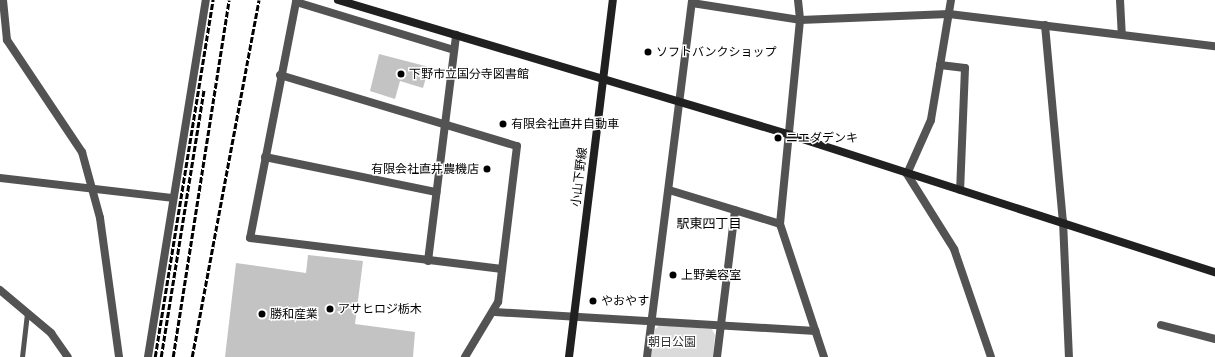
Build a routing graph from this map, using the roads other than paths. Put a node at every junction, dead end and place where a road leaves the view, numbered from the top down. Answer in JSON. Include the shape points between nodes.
{"nodes":[{"id":1,"x":3,"y":0,"type":"edge"},
{"id":2,"x":206,"y":0,"type":"edge"},
{"id":3,"x":338,"y":0,"type":"edge"},
{"id":4,"x":613,"y":0,"type":"edge"},
{"id":5,"x":798,"y":0,"type":"edge"},
{"id":6,"x":951,"y":0,"type":"edge"},
{"id":7,"x":1120,"y":0,"type":"edge"},
{"id":8,"x":692,"y":1,"type":"edge"},
{"id":9,"x":948,"y":14,"type":"junction"},
{"id":10,"x":800,"y":20,"type":"junction"},
{"id":11,"x":1046,"y":25,"type":"junction"},
{"id":12,"x":1122,"y":34,"type":"junction"},
{"id":13,"x":456,"y":35,"type":"junction"},
{"id":14,"x":1215,"y":46,"type":"edge"},
{"id":15,"x":454,"y":50,"type":"junction"},
{"id":16,"x":940,"y":65,"type":"junction"},
{"id":17,"x":280,"y":75,"type":"junction"},
{"id":18,"x":604,"y":79,"type":"junction"},
{"id":19,"x":677,"y":101,"type":"junction"},
{"id":20,"x":446,"y":124,"type":"junction"},
{"id":21,"x":790,"y":135,"type":"junction"},
{"id":22,"x":266,"y":157,"type":"junction"},
{"id":23,"x":907,"y":174,"type":"junction"},
{"id":24,"x":0,"y":178,"type":"edge"},
{"id":25,"x":92,"y":187,"type":"junction"},
{"id":26,"x":669,"y":190,"type":"junction"},
{"id":27,"x":960,"y":190,"type":"junction"},
{"id":28,"x":436,"y":192,"type":"junction"},
{"id":29,"x":172,"y":198,"type":"junction"},
{"id":30,"x":735,"y":210,"type":"junction"},
{"id":31,"x":1062,"y":221,"type":"junction"},
{"id":32,"x":780,"y":224,"type":"junction"},
{"id":33,"x":428,"y":261,"type":"junction"},
{"id":34,"x":502,"y":269,"type":"junction"},
{"id":35,"x":1215,"y":272,"type":"edge"},
{"id":36,"x":0,"y":290,"type":"edge"},
{"id":37,"x":495,"y":312,"type":"junction"},
{"id":38,"x":27,"y":313,"type":"junction"},
{"id":39,"x":575,"y":315,"type":"junction"},
{"id":40,"x":652,"y":320,"type":"junction"},
{"id":41,"x":721,"y":325,"type":"junction"},
{"id":42,"x":1161,"y":325,"type":"dead end"},
{"id":43,"x":816,"y":331,"type":"junction"},
{"id":44,"x":1215,"y":339,"type":"edge"},
{"id":45,"x":22,"y":357,"type":"edge"},
{"id":46,"x":68,"y":357,"type":"edge"},
{"id":47,"x":119,"y":357,"type":"edge"},
{"id":48,"x":148,"y":357,"type":"edge"},
{"id":49,"x":465,"y":357,"type":"edge"},
{"id":50,"x":569,"y":357,"type":"edge"},
{"id":51,"x":647,"y":357,"type":"edge"},
{"id":52,"x":717,"y":357,"type":"edge"},
{"id":53,"x":824,"y":357,"type":"edge"},
{"id":54,"x":990,"y":357,"type":"edge"},
{"id":55,"x":1069,"y":357,"type":"edge"}],
"edges":[{"from":1,"to":25,"type":"street","via":[[7,40],[82,152]]},
{"from":2,"to":29,"type":"street"},
{"from":3,"to":13,"type":"street"},
{"from":4,"to":18,"type":"street","name":"小山下野線"},
{"from":5,"to":10,"type":"street"},
{"from":6,"to":9,"type":"street"},
{"from":7,"to":12,"type":"street"},
{"from":8,"to":10,"type":"street"},
{"from":8,"to":19,"type":"street"},
{"from":9,"to":10,"type":"street"},
{"from":9,"to":11,"type":"street"},
{"from":9,"to":16,"type":"street"},
{"from":10,"to":21,"type":"street"},
{"from":11,"to":12,"type":"street"},
{"from":11,"to":31,"type":"street"},
{"from":12,"to":14,"type":"street"},
{"from":13,"to":15,"type":"street"},
{"from":13,"to":18,"type":"street"},
{"from":15,"to":17,"type":"street","via":[[296,2]]},
{"from":15,"to":20,"type":"street"},
{"from":16,"to":23,"type":"street","via":[[931,120]]},
{"from":16,"to":27,"type":"street","via":[[964,68]]},
{"from":17,"to":20,"type":"street"},
{"from":17,"to":22,"type":"street"},
{"from":18,"to":19,"type":"street"},
{"from":18,"to":39,"type":"street","name":"小山下野線"},
{"from":19,"to":21,"type":"street"},
{"from":19,"to":26,"type":"street"},
{"from":20,"to":28,"type":"street"},
{"from":20,"to":34,"type":"street","via":[[518,146]]},
{"from":21,"to":23,"type":"street"},
{"from":21,"to":32,"type":"street"},
{"from":22,"to":28,"type":"street"},
{"from":22,"to":33,"type":"street","via":[[250,238]]},
{"from":23,"to":27,"type":"street"},
{"from":23,"to":54,"type":"street","via":[[954,249]]},
{"from":24,"to":25,"type":"street"},
{"from":25,"to":29,"type":"street"},
{"from":25,"to":47,"type":"street","via":[[100,218]]},
{"from":26,"to":30,"type":"street"},
{"from":26,"to":40,"type":"street"},
{"from":27,"to":31,"type":"street"},
{"from":28,"to":33,"type":"street"},
{"from":29,"to":48,"type":"street"},
{"from":30,"to":32,"type":"street"},
{"from":30,"to":41,"type":"street"},
{"from":31,"to":35,"type":"street"},
{"from":31,"to":55,"type":"street"},
{"from":32,"to":43,"type":"street"},
{"from":33,"to":34,"type":"street"},
{"from":34,"to":37,"type":"street"},
{"from":36,"to":38,"type":"street"},
{"from":37,"to":39,"type":"street"},
{"from":37,"to":49,"type":"street"},
{"from":38,"to":45,"type":"lane"},
{"from":38,"to":46,"type":"street","via":[[51,333]]},
{"from":39,"to":40,"type":"street"},
{"from":39,"to":50,"type":"street","name":"小山下野線"},
{"from":40,"to":41,"type":"street"},
{"from":40,"to":51,"type":"street"},
{"from":41,"to":43,"type":"street"},
{"from":41,"to":52,"type":"street"},
{"from":42,"to":44,"type":"street"},
{"from":43,"to":53,"type":"street"}]}
